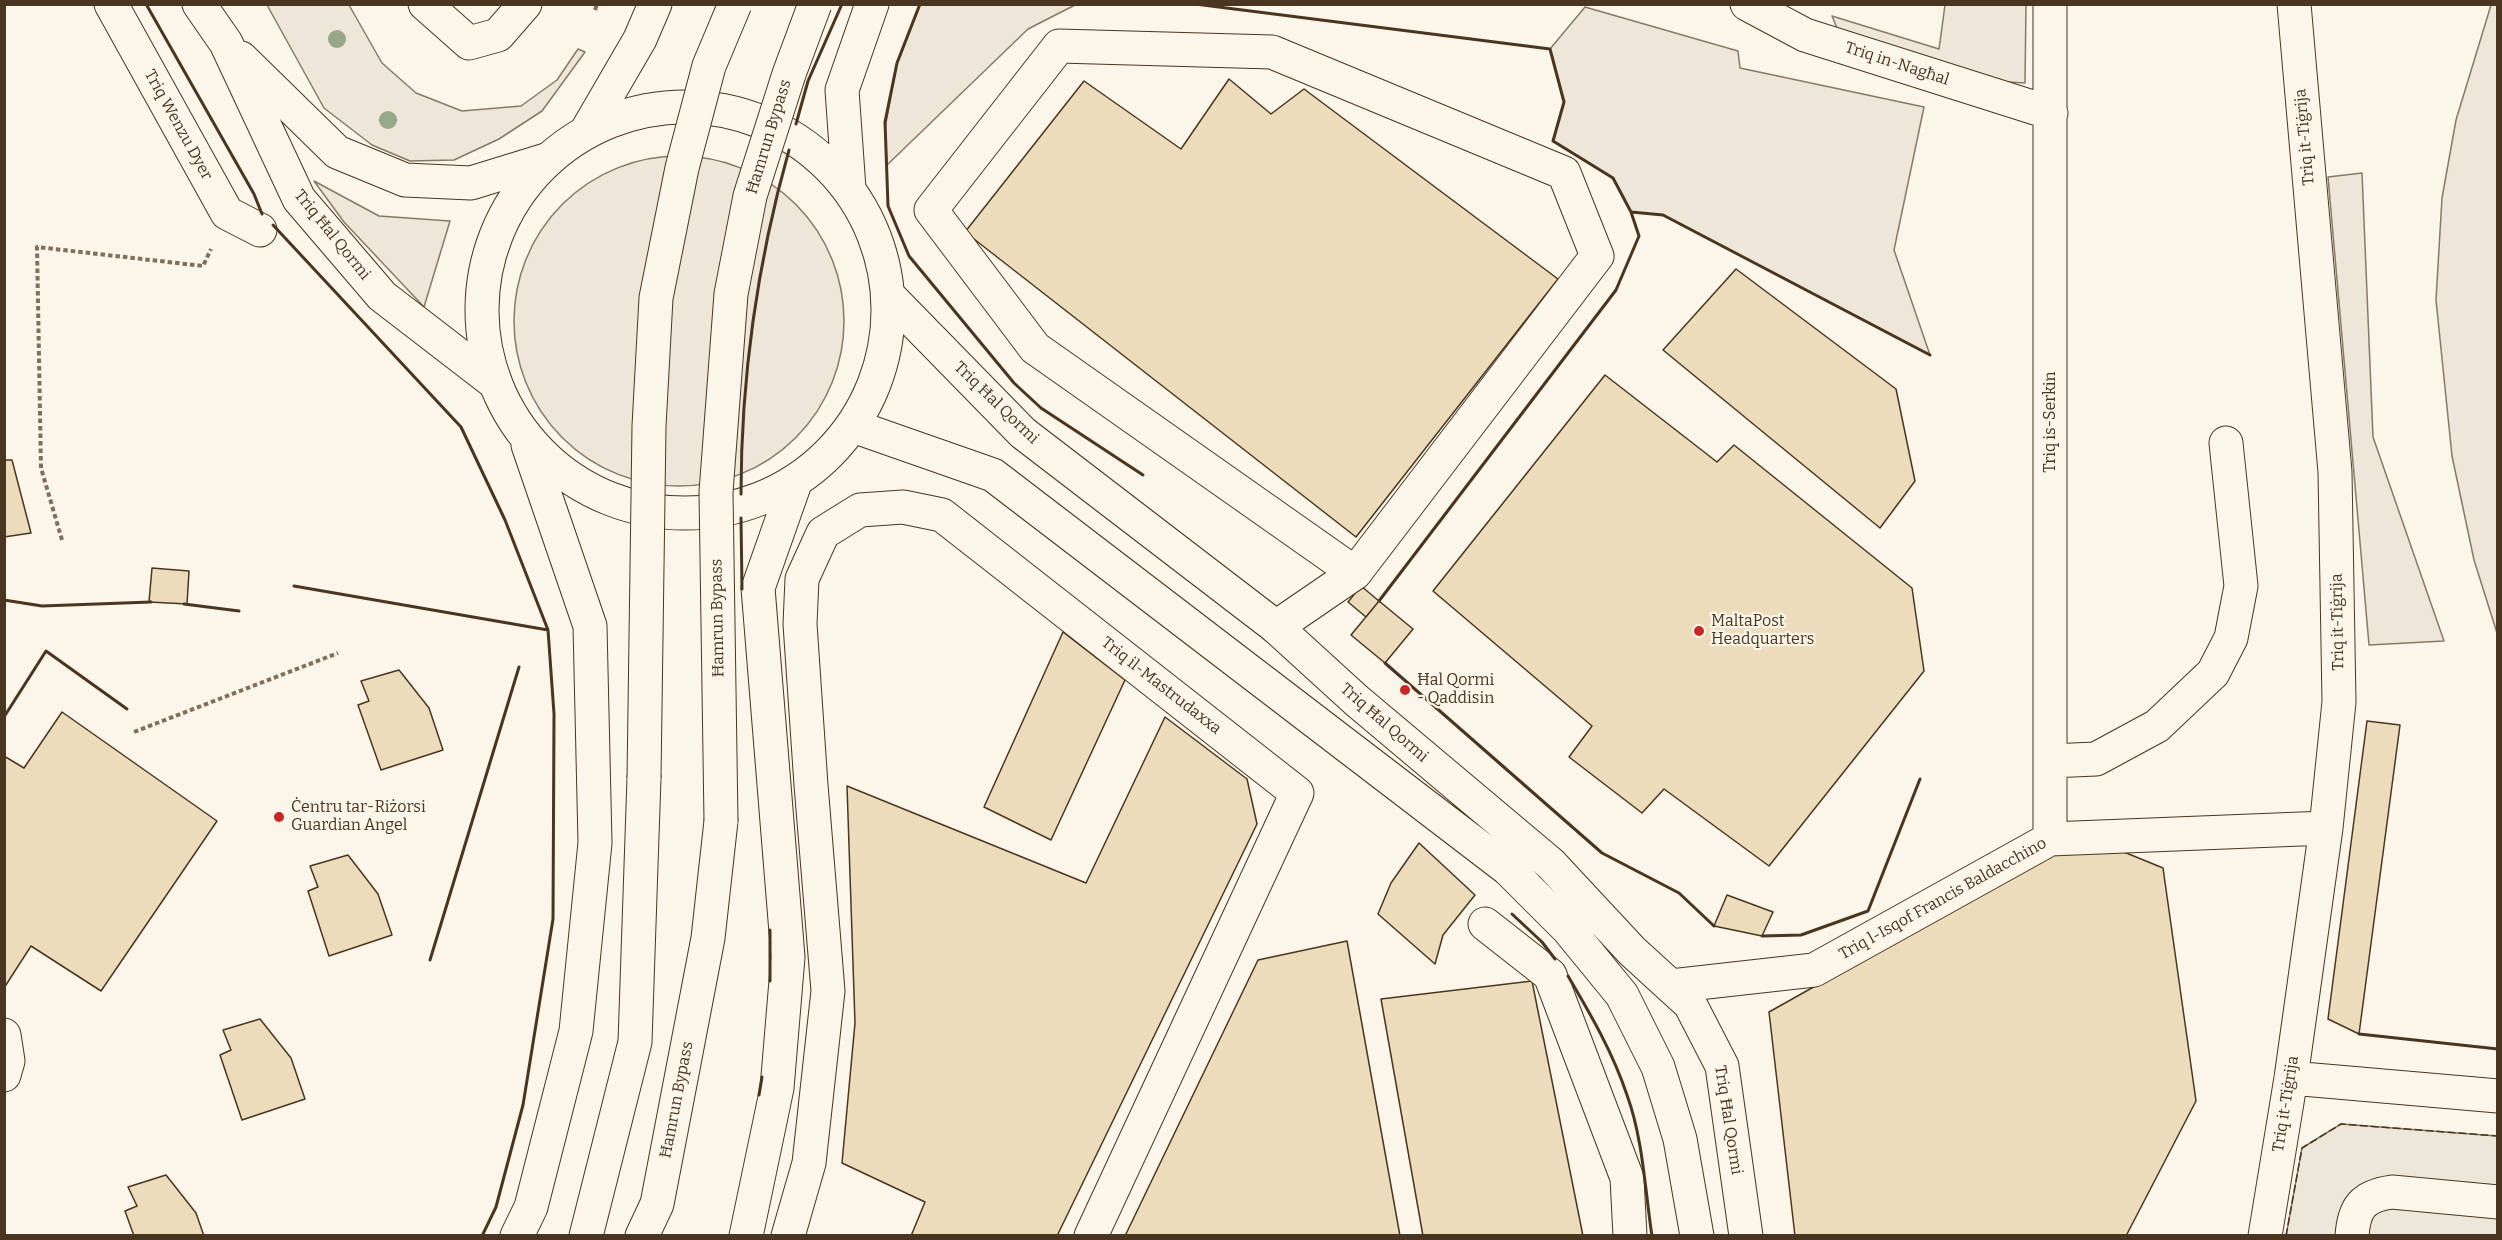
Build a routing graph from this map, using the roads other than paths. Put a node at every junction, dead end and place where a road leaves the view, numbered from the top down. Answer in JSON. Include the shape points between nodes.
{"nodes":[{"id":1,"x":111,"y":4,"type":"edge"},
{"id":2,"x":199,"y":4,"type":"edge"},
{"id":3,"x":425,"y":4,"type":"edge"},
{"id":4,"x":525,"y":4,"type":"edge"},
{"id":5,"x":656,"y":4,"type":"edge"},
{"id":6,"x":735,"y":4,"type":"edge"},
{"id":7,"x":815,"y":4,"type":"edge"},
{"id":8,"x":873,"y":4,"type":"edge"},
{"id":9,"x":1747,"y":4,"type":"edge"},
{"id":10,"x":2050,"y":4,"type":"edge"},
{"id":11,"x":2294,"y":4,"type":"edge"},
{"id":12,"x":226,"y":43,"type":"junction"},
{"id":13,"x":2051,"y":113,"type":"junction"},
{"id":14,"x":586,"y":132,"type":"junction"},
{"id":15,"x":549,"y":159,"type":"junction"},
{"id":16,"x":849,"y":189,"type":"junction"},
{"id":17,"x":260,"y":230,"type":"dead end"},
{"id":18,"x":888,"y":295,"type":"junction"},
{"id":19,"x":495,"y":383,"type":"junction"},
{"id":20,"x":853,"y":426,"type":"junction"},
{"id":21,"x":526,"y":438,"type":"junction"},
{"id":22,"x":2226,"y":443,"type":"dead end"},
{"id":23,"x":795,"y":483,"type":"junction"},
{"id":24,"x":1355,"y":573,"type":"junction"},
{"id":25,"x":1276,"y":627,"type":"junction"},
{"id":26,"x":2050,"y":761,"type":"junction"},
{"id":27,"x":2326,"y":828,"type":"junction"},
{"id":28,"x":2050,"y":839,"type":"junction"},
{"id":29,"x":1485,"y":924,"type":"dead end"},
{"id":30,"x":1671,"y":986,"type":"junction"},
{"id":31,"x":4,"y":1035,"type":"edge"},
{"id":32,"x":4,"y":1075,"type":"edge"},
{"id":33,"x":2291,"y":1078,"type":"junction"},
{"id":34,"x":2498,"y":1096,"type":"edge"},
{"id":35,"x":2498,"y":1202,"type":"edge"},
{"id":36,"x":517,"y":1236,"type":"edge"},
{"id":37,"x":586,"y":1236,"type":"edge"},
{"id":38,"x":642,"y":1236,"type":"edge"},
{"id":39,"x":746,"y":1236,"type":"edge"},
{"id":40,"x":788,"y":1236,"type":"edge"},
{"id":41,"x":1091,"y":1236,"type":"edge"},
{"id":42,"x":1630,"y":1236,"type":"edge"},
{"id":43,"x":1697,"y":1236,"type":"edge"},
{"id":44,"x":1746,"y":1236,"type":"edge"},
{"id":45,"x":2265,"y":1236,"type":"edge"},
{"id":46,"x":2352,"y":1236,"type":"edge"}],
"edges":[{"from":1,"to":17,"type":"main road","name":"Triq Wenzu Dyer","via":[[227,213]]},
{"from":2,"to":12,"type":"main road","name":"Triq Ħal Qormi"},
{"from":3,"to":4,"type":"main road","via":[[469,43],[498,35]]},
{"from":5,"to":14,"type":"main road"},
{"from":6,"to":37,"type":"main road","bridge":true,"via":[[709,66],[682,168],[656,298],[635,1042]]},
{"from":7,"to":38,"type":"main road","name":"Ħamrun Bypass","bridge":true,"via":[[750,196],[731,294],[716,492],[722,821],[708,938],[657,1204]]},
{"from":8,"to":16,"type":"main road","via":[[842,90]]},
{"from":9,"to":13,"type":"main road","name":"Triq in-Nagħal","via":[[1805,35]]},
{"from":10,"to":13,"type":"main road","name":"Triq is-Serkin"},
{"from":11,"to":27,"type":"main road","name":"Triq it-Tiġrija","via":[[2335,472],[2339,702]]},
{"from":12,"to":15,"type":"main road","name":"Triq Ħal Qormi","via":[[338,152],[405,180],[471,183]]},
{"from":12,"to":19,"type":"main road","name":"Triq Ħal Qormi","via":[[299,200],[382,296]]},
{"from":13,"to":26,"type":"main road","name":"Triq is-Serkin"},
{"from":14,"to":15,"type":"main road"},
{"from":14,"to":16,"type":"main road","via":[[637,112],[677,106],[717,108],[755,119],[791,136],[823,160]]},
{"from":15,"to":19,"type":"main road","via":[[521,190],[500,226],[485,277],[482,326]]},
{"from":16,"to":18,"type":"main road","via":[[876,239]]},
{"from":18,"to":20,"type":"main road","via":[[882,363]]},
{"from":18,"to":25,"type":"main road","name":"Triq Ħal Qormi","via":[[1023,433]]},
{"from":19,"to":21,"type":"main road"},
{"from":20,"to":23,"type":"main road","via":[[827,457]]},
{"from":20,"to":43,"type":"main road","via":[[993,475],[1508,868],[1568,929],[1622,995],[1658,1068],[1680,1138]]},
{"from":21,"to":23,"type":"main road","via":[[579,485],[632,508],[688,515],[744,506]]},
{"from":21,"to":36,"type":"main road","via":[[590,626],[595,843],[576,1031],[531,1207]]},
{"from":22,"to":26,"type":"main road","via":[[2241,586],[2231,638],[2212,673],[2157,726],[2096,759]]},
{"from":23,"to":39,"type":"main road","via":[[758,588],[788,957],[777,1088]]},
{"from":24,"to":24,"type":"main road","via":[[1597,256],[1564,173],[1272,52],[1059,46],[931,210],[1035,348]]},
{"from":24,"to":25,"type":"main road"},
{"from":25,"to":30,"type":"main road","name":"Triq Ħal Qormi","via":[[1356,700],[1551,864],[1632,951]]},
{"from":26,"to":28,"type":"main road","name":"Triq is-Serkin"},
{"from":27,"to":28,"type":"main road","name":"Triq l-Isqof Francis Baldacchino"},
{"from":27,"to":33,"type":"main road","name":"Triq it-Tiġrija"},
{"from":28,"to":30,"type":"main road","name":"Triq l-Isqof Francis Baldacchino","via":[[1814,970]]},
{"from":29,"to":42,"type":"main road","via":[[1550,975],[1627,1178]]},
{"from":30,"to":44,"type":"main road","name":"Triq Ħal Qormi","via":[[1690,1004],[1722,1066]]},
{"from":31,"to":32,"type":"main road","via":[[8,1061]]},
{"from":33,"to":34,"type":"main road"},
{"from":33,"to":45,"type":"main road","name":"Triq it-Tiġrija"},
{"from":35,"to":46,"type":"main road","via":[[2378,1194],[2358,1208]]},
{"from":40,"to":41,"type":"main road","name":"Triq il-Mastrudaxxa","via":[[809,1163],[828,991],[800,624],[802,579],[823,533],[860,510],[903,507],[942,515],[1297,793]]}]}
